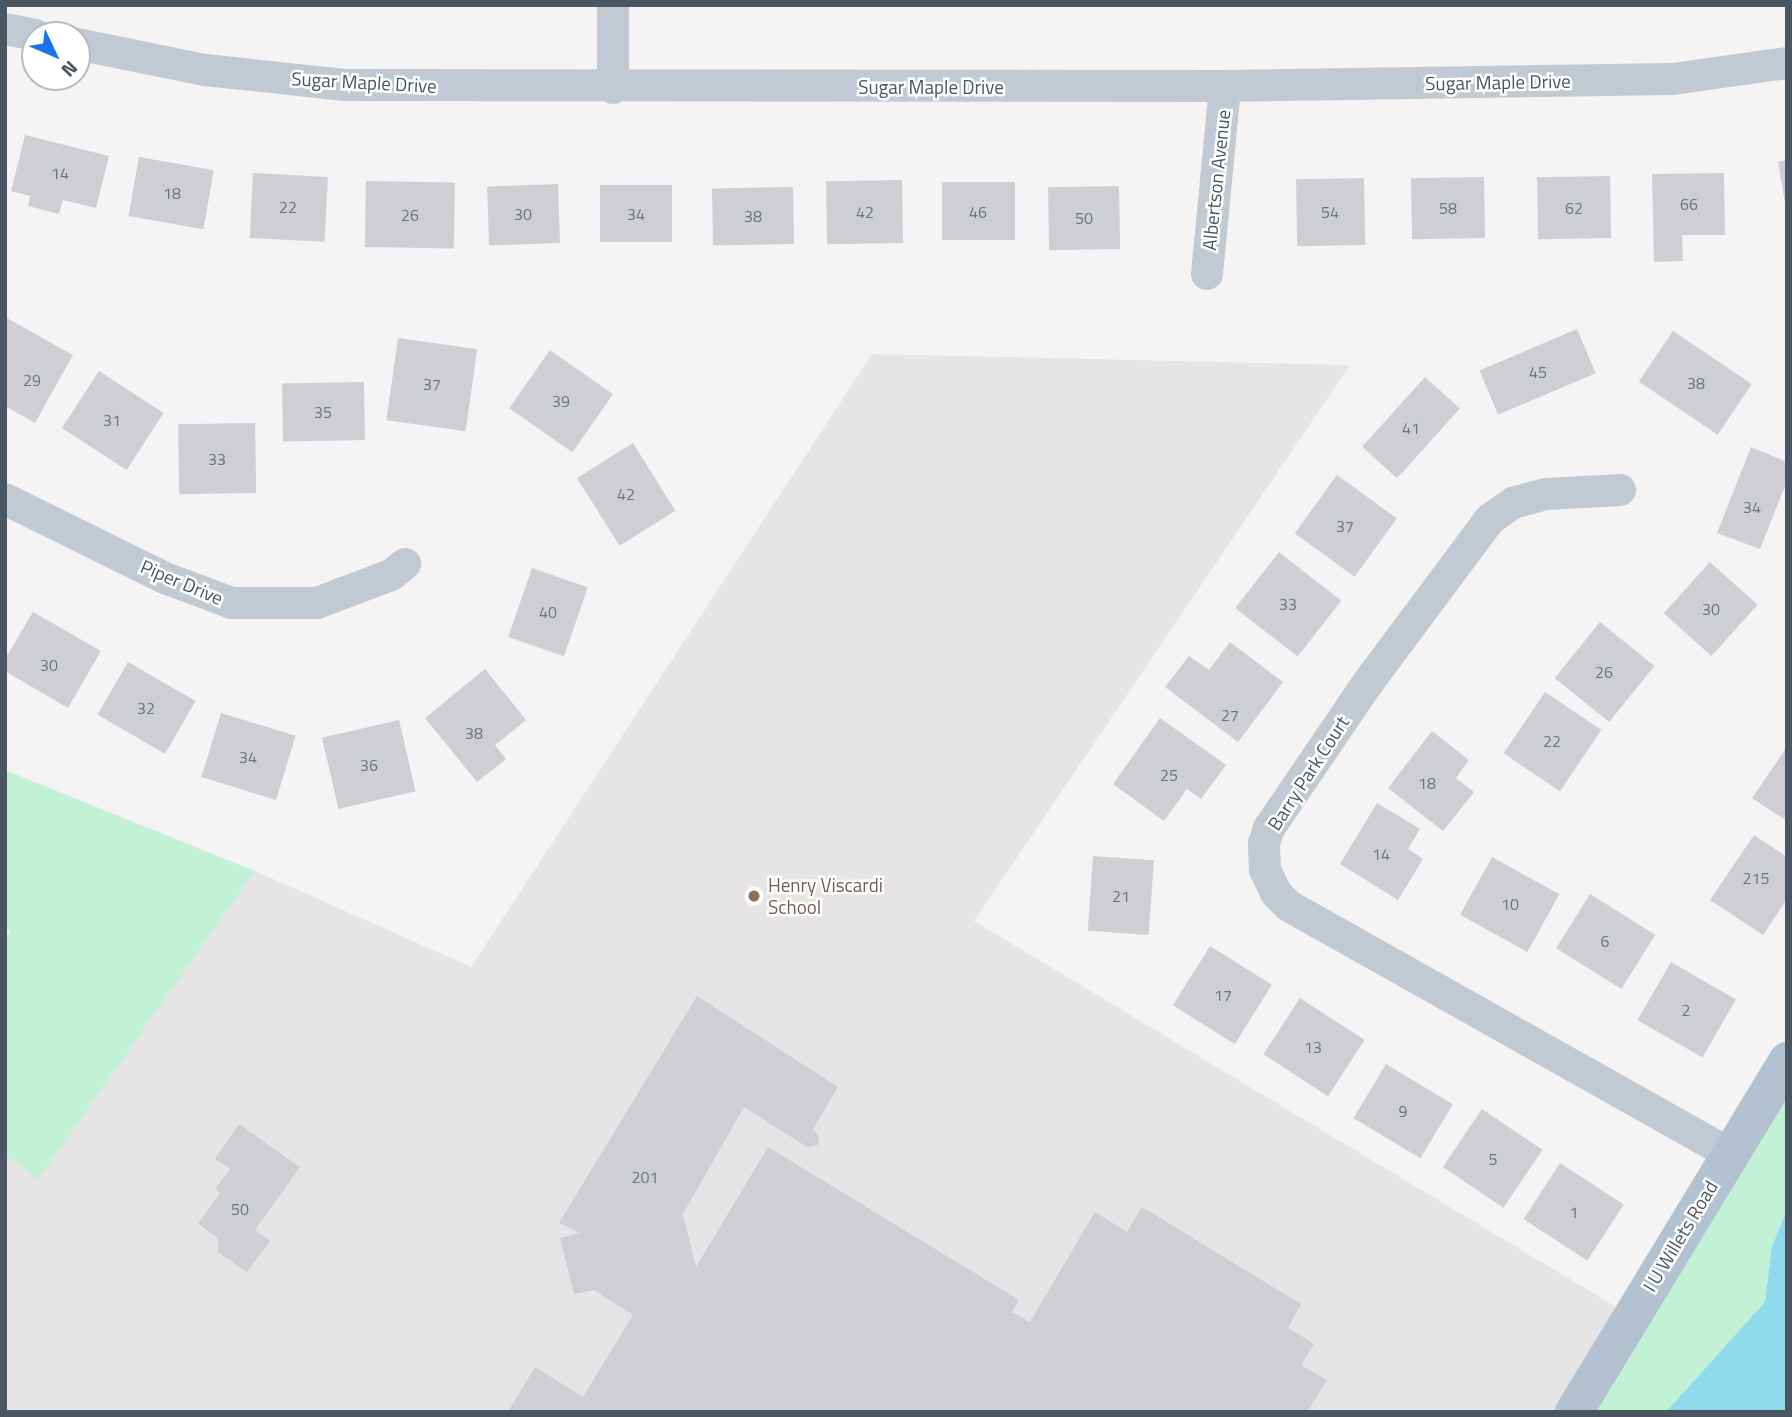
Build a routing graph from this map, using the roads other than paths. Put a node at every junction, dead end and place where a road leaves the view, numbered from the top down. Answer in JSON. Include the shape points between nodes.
{"nodes":[{"id":1,"x":613,"y":5,"type":"edge"},
{"id":2,"x":91,"y":47,"type":"edge"},
{"id":3,"x":1787,"y":63,"type":"edge"},
{"id":4,"x":1225,"y":86,"type":"junction"},
{"id":5,"x":613,"y":88,"type":"junction"},
{"id":6,"x":1207,"y":274,"type":"dead end"},
{"id":7,"x":1620,"y":490,"type":"dead end"},
{"id":8,"x":5,"y":499,"type":"edge"},
{"id":9,"x":405,"y":564,"type":"dead end"},
{"id":10,"x":1787,"y":1061,"type":"edge"},
{"id":11,"x":1730,"y":1153,"type":"junction"},
{"id":12,"x":1574,"y":1412,"type":"edge"}],
"edges":[{"from":1,"to":5,"type":"street"},
{"from":2,"to":5,"type":"street","name":"Sugar Maple Drive","via":[[205,70],[345,85]]},
{"from":3,"to":4,"type":"street","name":"Sugar Maple Drive","via":[[1673,79]]},
{"from":4,"to":5,"type":"street","name":"Sugar Maple Drive"},
{"from":4,"to":6,"type":"street","name":"Albertson Avenue"},
{"from":7,"to":11,"type":"street","name":"Barry Park Court","via":[[1546,494],[1513,503],[1490,519],[1367,684],[1269,828],[1264,843],[1265,870],[1276,893],[1289,906]]},
{"from":8,"to":9,"type":"street","name":"Piper Drive","via":[[165,578],[232,603],[317,603],[391,575]]},
{"from":10,"to":11,"type":"main road","name":"I U Willets Road"},
{"from":11,"to":12,"type":"main road","name":"I U Willets Road"}]}
